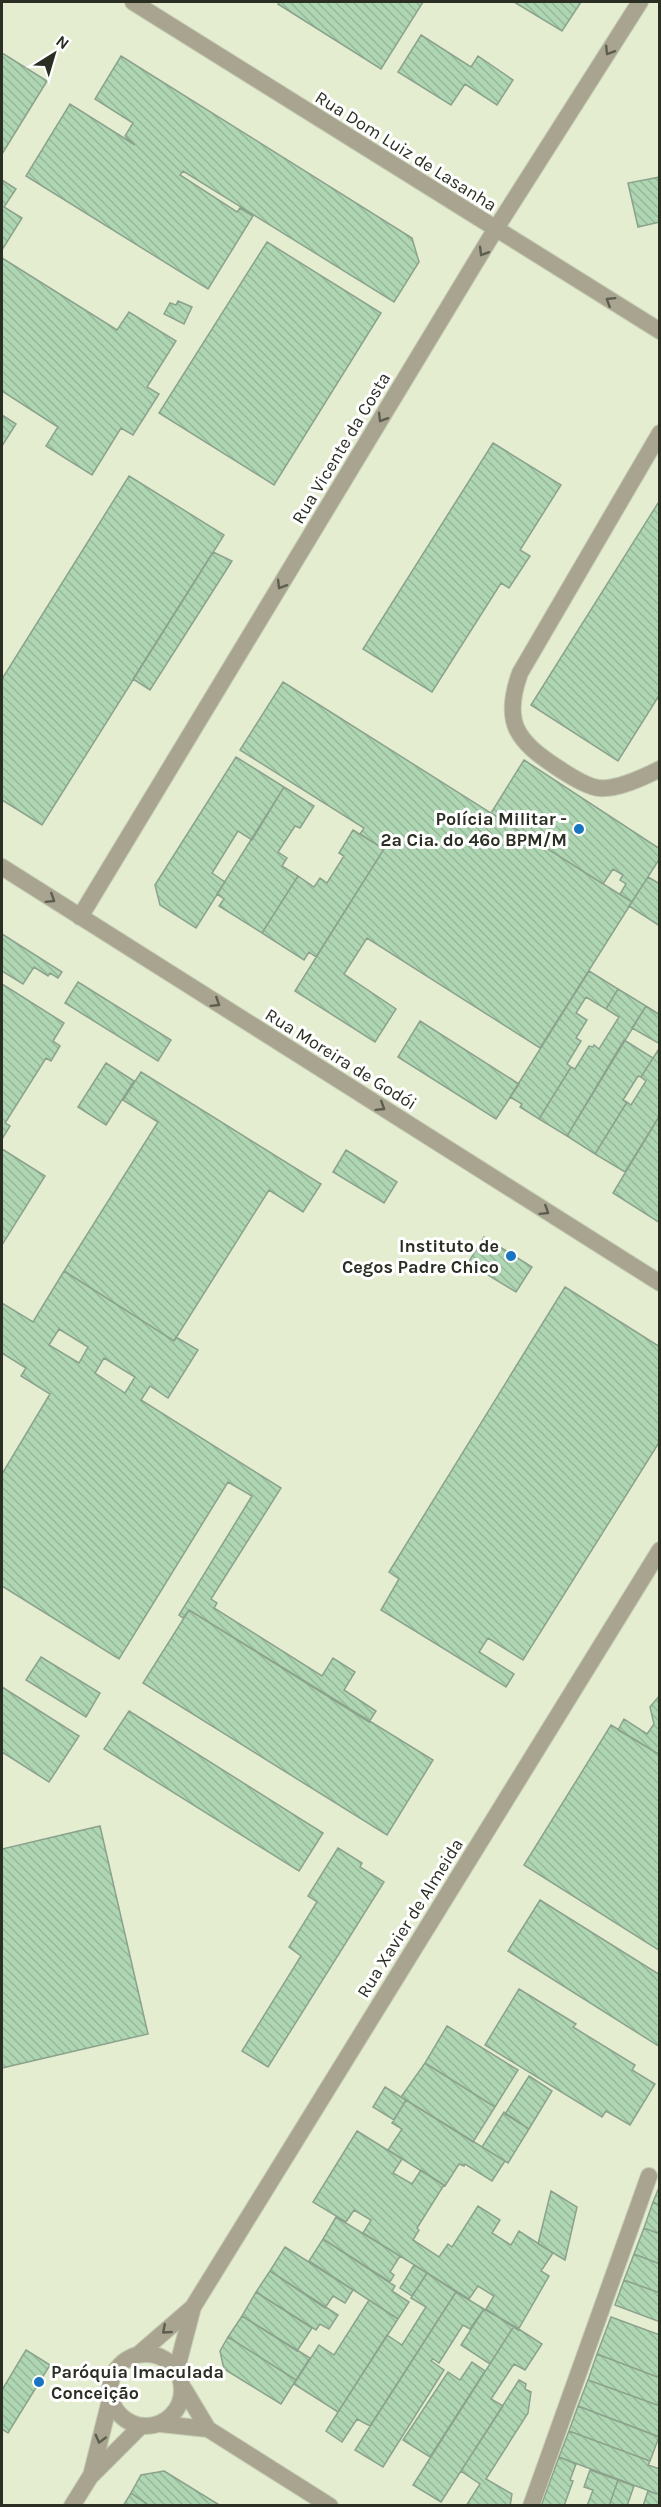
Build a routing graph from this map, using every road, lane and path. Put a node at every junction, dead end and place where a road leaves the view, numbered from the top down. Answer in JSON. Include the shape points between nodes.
{"nodes":[{"id":1,"x":132,"y":2,"type":"edge"},
{"id":2,"x":640,"y":2,"type":"edge"},
{"id":3,"x":495,"y":230,"type":"junction"},
{"id":4,"x":660,"y":331,"type":"edge"},
{"id":5,"x":660,"y":433,"type":"edge"},
{"id":6,"x":660,"y":768,"type":"edge"},
{"id":7,"x":2,"y":867,"type":"edge"},
{"id":8,"x":80,"y":917,"type":"junction"},
{"id":9,"x":660,"y":1283,"type":"edge"},
{"id":10,"x":660,"y":1550,"type":"edge"},
{"id":11,"x":649,"y":2176,"type":"dead end"},
{"id":12,"x":193,"y":2307,"type":"junction"},
{"id":13,"x":140,"y":2353,"type":"junction"},
{"id":14,"x":177,"y":2368,"type":"junction"},
{"id":15,"x":184,"y":2389,"type":"junction"},
{"id":16,"x":110,"y":2400,"type":"junction"},
{"id":17,"x":161,"y":2424,"type":"junction"},
{"id":18,"x":140,"y":2427,"type":"junction"},
{"id":19,"x":208,"y":2429,"type":"junction"},
{"id":20,"x":90,"y":2477,"type":"junction"},
{"id":21,"x":72,"y":2505,"type":"edge"},
{"id":22,"x":330,"y":2505,"type":"edge"},
{"id":23,"x":531,"y":2505,"type":"edge"}],
"edges":[{"from":1,"to":3,"type":"street","name":"Rua Dom Luiz de Lasanha"},
{"from":2,"to":3,"type":"street","name":"Rua Vicente da Costa","one_way":true},
{"from":4,"to":3,"type":"street","name":"Rua Dom Luiz de Lasanha","one_way":true},
{"from":3,"to":8,"type":"street","name":"Rua Vicente da Costa","one_way":true},
{"from":5,"to":6,"type":"street","via":[[520,673],[513,693],[513,715],[519,735],[534,752],[598,788],[635,782]]},
{"from":7,"to":8,"type":"street","name":"Rua Moreira de Godói","one_way":true},
{"from":8,"to":9,"type":"street","name":"Rua Moreira de Godói","one_way":true},
{"from":10,"to":12,"type":"street","name":"Rua Xavier de Almeida"},
{"from":11,"to":23,"type":"street"},
{"from":12,"to":13,"type":"street","name":"Rua Xavier de Almeida","one_way":true},
{"from":12,"to":14,"type":"street","name":"Rua Xavier de Almeida"},
{"from":13,"to":14,"type":"street","via":[[160,2355]]},
{"from":13,"to":16,"type":"street","via":[[121,2362],[110,2379]]},
{"from":14,"to":15,"type":"street"},
{"from":15,"to":17,"type":"street","via":[[178,2410]]},
{"from":15,"to":19,"type":"street"},
{"from":16,"to":18,"type":"street","via":[[122,2417]]},
{"from":16,"to":20,"type":"street","one_way":true},
{"from":17,"to":18,"type":"street"},
{"from":17,"to":19,"type":"street"},
{"from":18,"to":20,"type":"street"},
{"from":19,"to":22,"type":"street"},
{"from":20,"to":21,"type":"street"}]}
